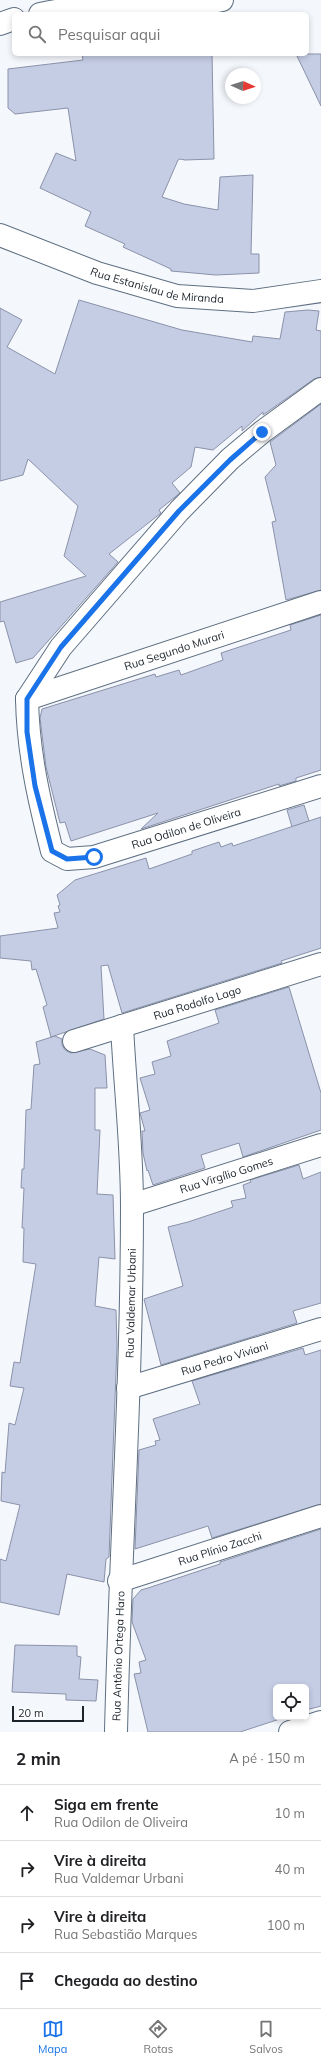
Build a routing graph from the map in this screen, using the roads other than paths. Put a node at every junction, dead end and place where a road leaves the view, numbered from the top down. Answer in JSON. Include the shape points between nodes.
{"nodes":[{"id":1,"x":222,"y":0,"type":"edge"},
{"id":2,"x":51,"y":12,"type":"edge"},
{"id":3,"x":12,"y":20,"type":"edge"},
{"id":4,"x":0,"y":24,"type":"edge"},
{"id":5,"x":0,"y":235,"type":"edge"},
{"id":6,"x":321,"y":292,"type":"edge"},
{"id":7,"x":321,"y":389,"type":"edge"},
{"id":8,"x":321,"y":602,"type":"edge"},
{"id":9,"x":27,"y":699,"type":"junction"},
{"id":10,"x":321,"y":786,"type":"edge"},
{"id":11,"x":321,"y":964,"type":"edge"},
{"id":12,"x":122,"y":1026,"type":"junction"},
{"id":13,"x":74,"y":1041,"type":"dead end"},
{"id":14,"x":321,"y":1145,"type":"edge"},
{"id":15,"x":132,"y":1205,"type":"junction"},
{"id":16,"x":321,"y":1329,"type":"edge"},
{"id":17,"x":128,"y":1388,"type":"junction"},
{"id":18,"x":321,"y":1516,"type":"edge"},
{"id":19,"x":119,"y":1581,"type":"junction"},
{"id":20,"x":318,"y":1726,"type":"edge"},
{"id":21,"x":116,"y":1732,"type":"edge"},
{"id":22,"x":290,"y":1732,"type":"edge"}],
"edges":[{"from":1,"to":2,"type":"street","via":[[200,4],[116,4]]},
{"from":3,"to":4,"type":"street"},
{"from":5,"to":6,"type":"street","name":"Rua Estanislau de Miranda","via":[[97,273],[177,296],[253,301]]},
{"from":7,"to":9,"type":"street","via":[[262,432],[179,511],[61,647]]},
{"from":8,"to":9,"type":"street","name":"Rua Segundo Murari"},
{"from":9,"to":10,"type":"street","name":"Rua Odilon de Oliveira","via":[[27,732],[35,786],[52,851],[67,859],[94,857]]},
{"from":11,"to":12,"type":"street","name":"Rua Rodolfo Lago"},
{"from":12,"to":13,"type":"street","name":"Rua Rodolfo Lago"},
{"from":12,"to":15,"type":"street","name":"Rua Valdemar Urbani"},
{"from":14,"to":15,"type":"street","name":"Rua Virgílio Gomes"},
{"from":15,"to":17,"type":"street","name":"Rua Valdemar Urbani"},
{"from":16,"to":17,"type":"street","name":"Rua Pedro Viviani"},
{"from":17,"to":19,"type":"street","name":"Rua Valdemar Urbani"},
{"from":18,"to":19,"type":"street","name":"Rua Plínio Zacchi"},
{"from":19,"to":21,"type":"street","name":"Rua Antônio Ortega Haro"},
{"from":20,"to":22,"type":"street"}]}
